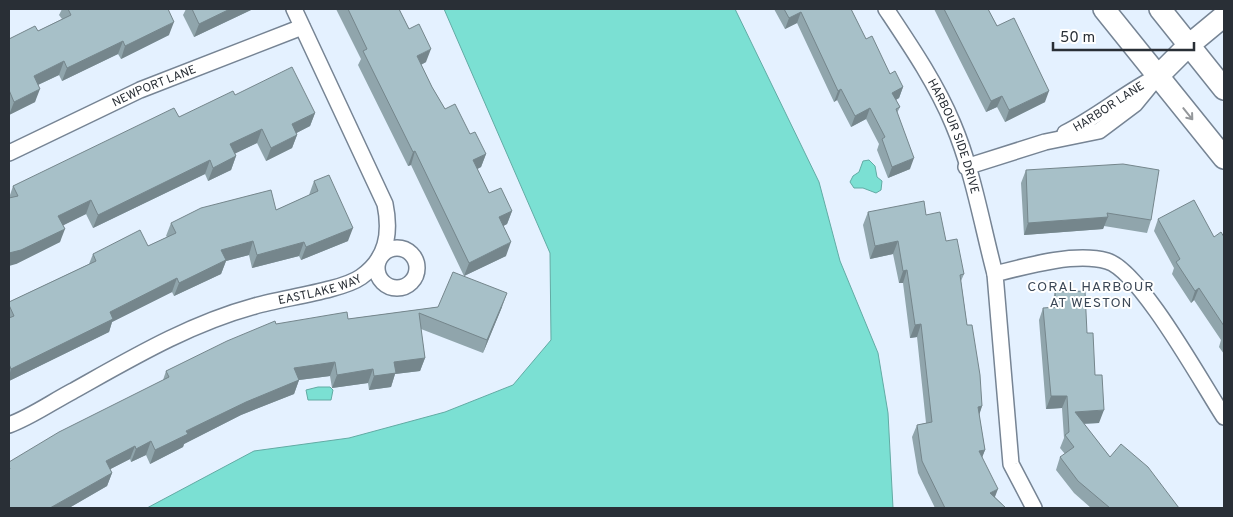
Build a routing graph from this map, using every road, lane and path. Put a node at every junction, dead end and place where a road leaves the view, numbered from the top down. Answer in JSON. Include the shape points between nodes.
{"nodes":[{"id":1,"x":294,"y":9,"type":"edge"},
{"id":2,"x":886,"y":9,"type":"edge"},
{"id":3,"x":1104,"y":9,"type":"edge"},
{"id":4,"x":1160,"y":9,"type":"edge"},
{"id":5,"x":1224,"y":16,"type":"edge"},
{"id":6,"x":302,"y":27,"type":"junction"},
{"id":7,"x":1189,"y":45,"type":"junction"},
{"id":8,"x":1158,"y":76,"type":"junction"},
{"id":9,"x":1224,"y":89,"type":"edge"},
{"id":10,"x":1090,"y":128,"type":"junction"},
{"id":11,"x":9,"y":153,"type":"edge"},
{"id":12,"x":1224,"y":158,"type":"edge"},
{"id":13,"x":966,"y":167,"type":"junction"},
{"id":14,"x":995,"y":274,"type":"junction"},
{"id":15,"x":1224,"y":417,"type":"edge"},
{"id":16,"x":9,"y":425,"type":"edge"},
{"id":17,"x":1034,"y":508,"type":"edge"}],
"edges":[{"from":1,"to":6,"type":"street","name":"EASTLAKE WAY"},
{"from":2,"to":13,"type":"street","name":"HARBOUR SIDE DRIVE","via":[[918,56],[949,115]]},
{"from":3,"to":8,"type":"main road"},
{"from":4,"to":7,"type":"main road"},
{"from":5,"to":7,"type":"main road"},
{"from":6,"to":11,"type":"street","name":"NEWPORT LANE","via":[[140,90]]},
{"from":6,"to":16,"type":"street","name":"EASTLAKE WAY","via":[[385,204],[389,222],[388,241],[383,254],[373,267],[352,282],[224,314],[175,335]]},
{"from":7,"to":8,"type":"main road"},
{"from":7,"to":9,"type":"main road"},
{"from":8,"to":10,"type":"street","name":"HARBOR LANE","via":[[1127,93]]},
{"from":8,"to":10,"type":"street","name":"HARBOR LANE","via":[[1135,104],[1106,127]]},
{"from":8,"to":12,"type":"main road","one_way":true},
{"from":10,"to":13,"type":"street","name":"HARBOR LANE"},
{"from":13,"to":14,"type":"street","name":"HARBOUR SIDE DRIVE"},
{"from":14,"to":15,"type":"street","via":[[1023,266],[1085,257],[1108,261],[1123,271],[1155,306]]},
{"from":14,"to":17,"type":"street","name":"HARBOUR SIDE DRIVE","via":[[1011,464]]}]}
